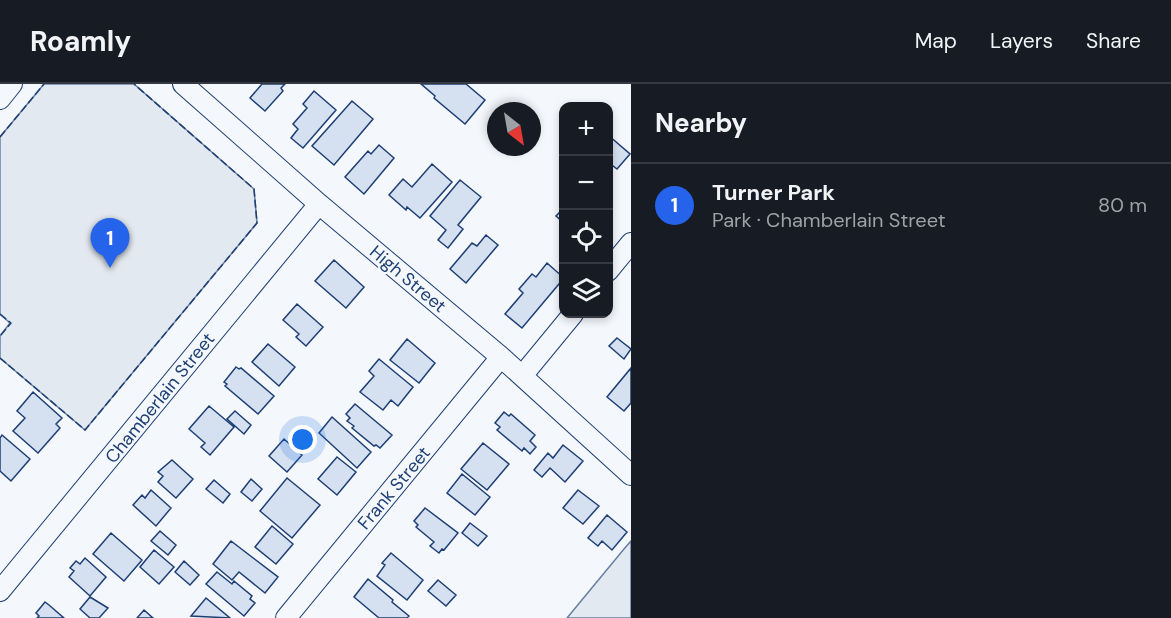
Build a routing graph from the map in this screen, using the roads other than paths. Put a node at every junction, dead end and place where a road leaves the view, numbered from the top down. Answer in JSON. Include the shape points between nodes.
{"nodes":[{"id":1,"x":12,"y":84,"type":"edge"},
{"id":2,"x":183,"y":84,"type":"edge"},
{"id":3,"x":0,"y":99,"type":"edge"},
{"id":4,"x":319,"y":204,"type":"junction"},
{"id":5,"x":631,"y":243,"type":"edge"},
{"id":6,"x":613,"y":266,"type":"edge"},
{"id":7,"x":570,"y":318,"type":"edge"},
{"id":8,"x":501,"y":357,"type":"junction"},
{"id":9,"x":522,"y":376,"type":"junction"},
{"id":10,"x":631,"y":475,"type":"edge"},
{"id":11,"x":0,"y":591,"type":"edge"},
{"id":12,"x":286,"y":618,"type":"edge"}],
"edges":[{"from":1,"to":3,"type":"street"},
{"from":2,"to":4,"type":"street","name":"High Street"},
{"from":4,"to":8,"type":"street","name":"High Street"},
{"from":4,"to":11,"type":"street","name":"Chamberlain Street"},
{"from":5,"to":6,"type":"street"},
{"from":7,"to":9,"type":"street"},
{"from":8,"to":9,"type":"street","name":"High Street"},
{"from":8,"to":12,"type":"street","name":"Frank Street"},
{"from":9,"to":10,"type":"street","name":"High Street"}]}
